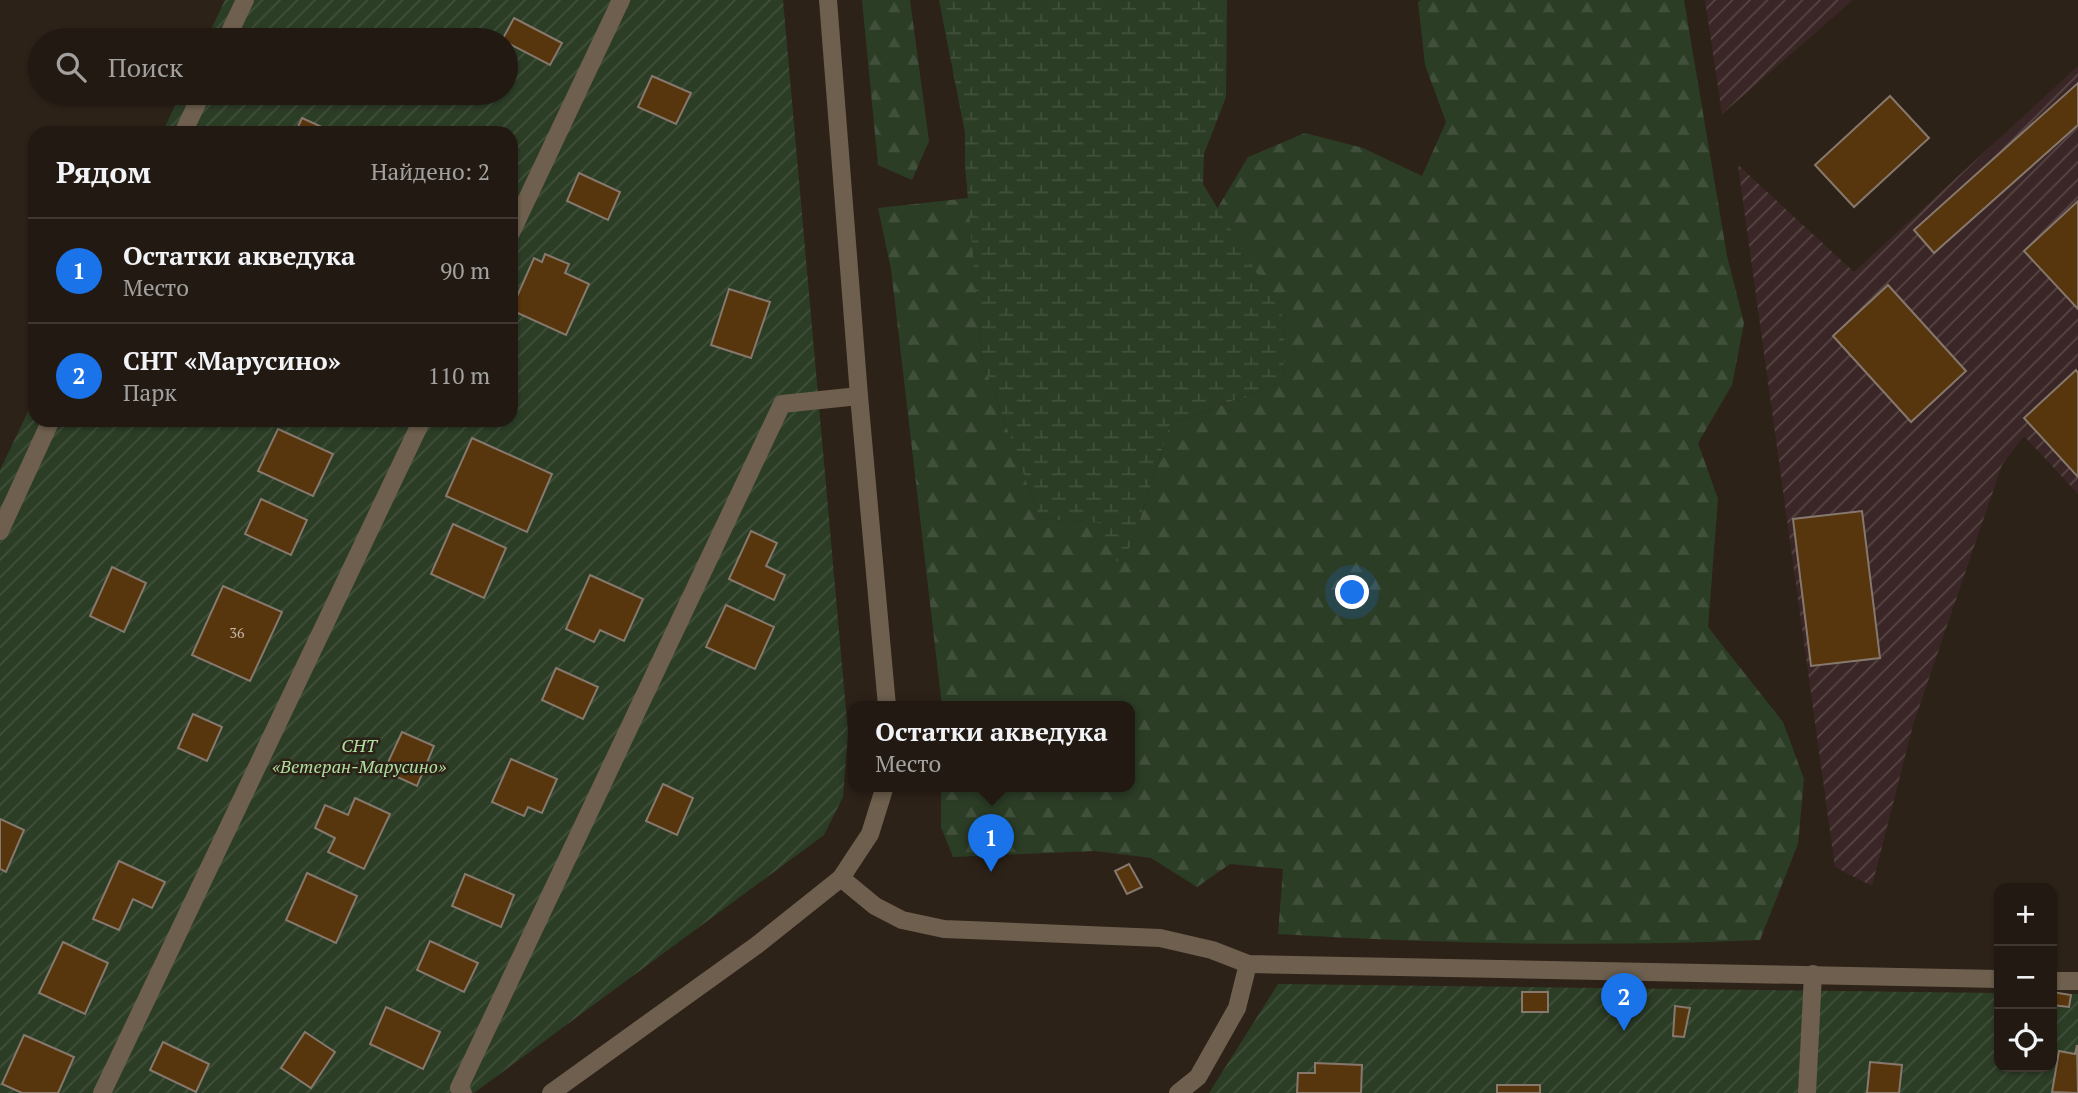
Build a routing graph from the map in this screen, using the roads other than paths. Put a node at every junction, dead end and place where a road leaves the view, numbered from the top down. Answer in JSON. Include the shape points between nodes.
{"nodes":[{"id":1,"x":245,"y":0,"type":"edge"},
{"id":2,"x":621,"y":0,"type":"edge"},
{"id":3,"x":828,"y":0,"type":"edge"},
{"id":4,"x":232,"y":28,"type":"edge"},
{"id":5,"x":196,"y":105,"type":"edge"},
{"id":6,"x":186,"y":126,"type":"edge"},
{"id":7,"x":518,"y":218,"type":"edge"},
{"id":8,"x":859,"y":396,"type":"junction"},
{"id":9,"x":48,"y":427,"type":"edge"},
{"id":10,"x":419,"y":427,"type":"edge"},
{"id":11,"x":0,"y":531,"type":"edge"},
{"id":12,"x":887,"y":701,"type":"edge"},
{"id":13,"x":883,"y":792,"type":"edge"},
{"id":14,"x":841,"y":878,"type":"junction"},
{"id":15,"x":1248,"y":964,"type":"junction"},
{"id":16,"x":1813,"y":974,"type":"junction"},
{"id":17,"x":1994,"y":979,"type":"edge"},
{"id":18,"x":2057,"y":981,"type":"edge"},
{"id":19,"x":2078,"y":981,"type":"edge"},
{"id":20,"x":102,"y":1093,"type":"edge"},
{"id":21,"x":463,"y":1093,"type":"edge"},
{"id":22,"x":551,"y":1093,"type":"edge"},
{"id":23,"x":1178,"y":1093,"type":"edge"},
{"id":24,"x":1807,"y":1093,"type":"edge"}],
"edges":[{"from":1,"to":4,"type":"street"},
{"from":2,"to":7,"type":"street"},
{"from":3,"to":8,"type":"street"},
{"from":5,"to":6,"type":"street"},
{"from":8,"to":12,"type":"street"},
{"from":8,"to":21,"type":"street","via":[[782,404],[459,1088]]},
{"from":9,"to":11,"type":"street"},
{"from":10,"to":20,"type":"street"},
{"from":13,"to":14,"type":"street","via":[[870,834]]},
{"from":14,"to":15,"type":"street","via":[[902,920],[944,929],[1160,938]]},
{"from":14,"to":22,"type":"street","via":[[757,945]]},
{"from":15,"to":16,"type":"street"},
{"from":15,"to":23,"type":"street","via":[[1237,1008],[1198,1077]]},
{"from":16,"to":17,"type":"street"},
{"from":16,"to":24,"type":"street"},
{"from":18,"to":19,"type":"street"}]}
